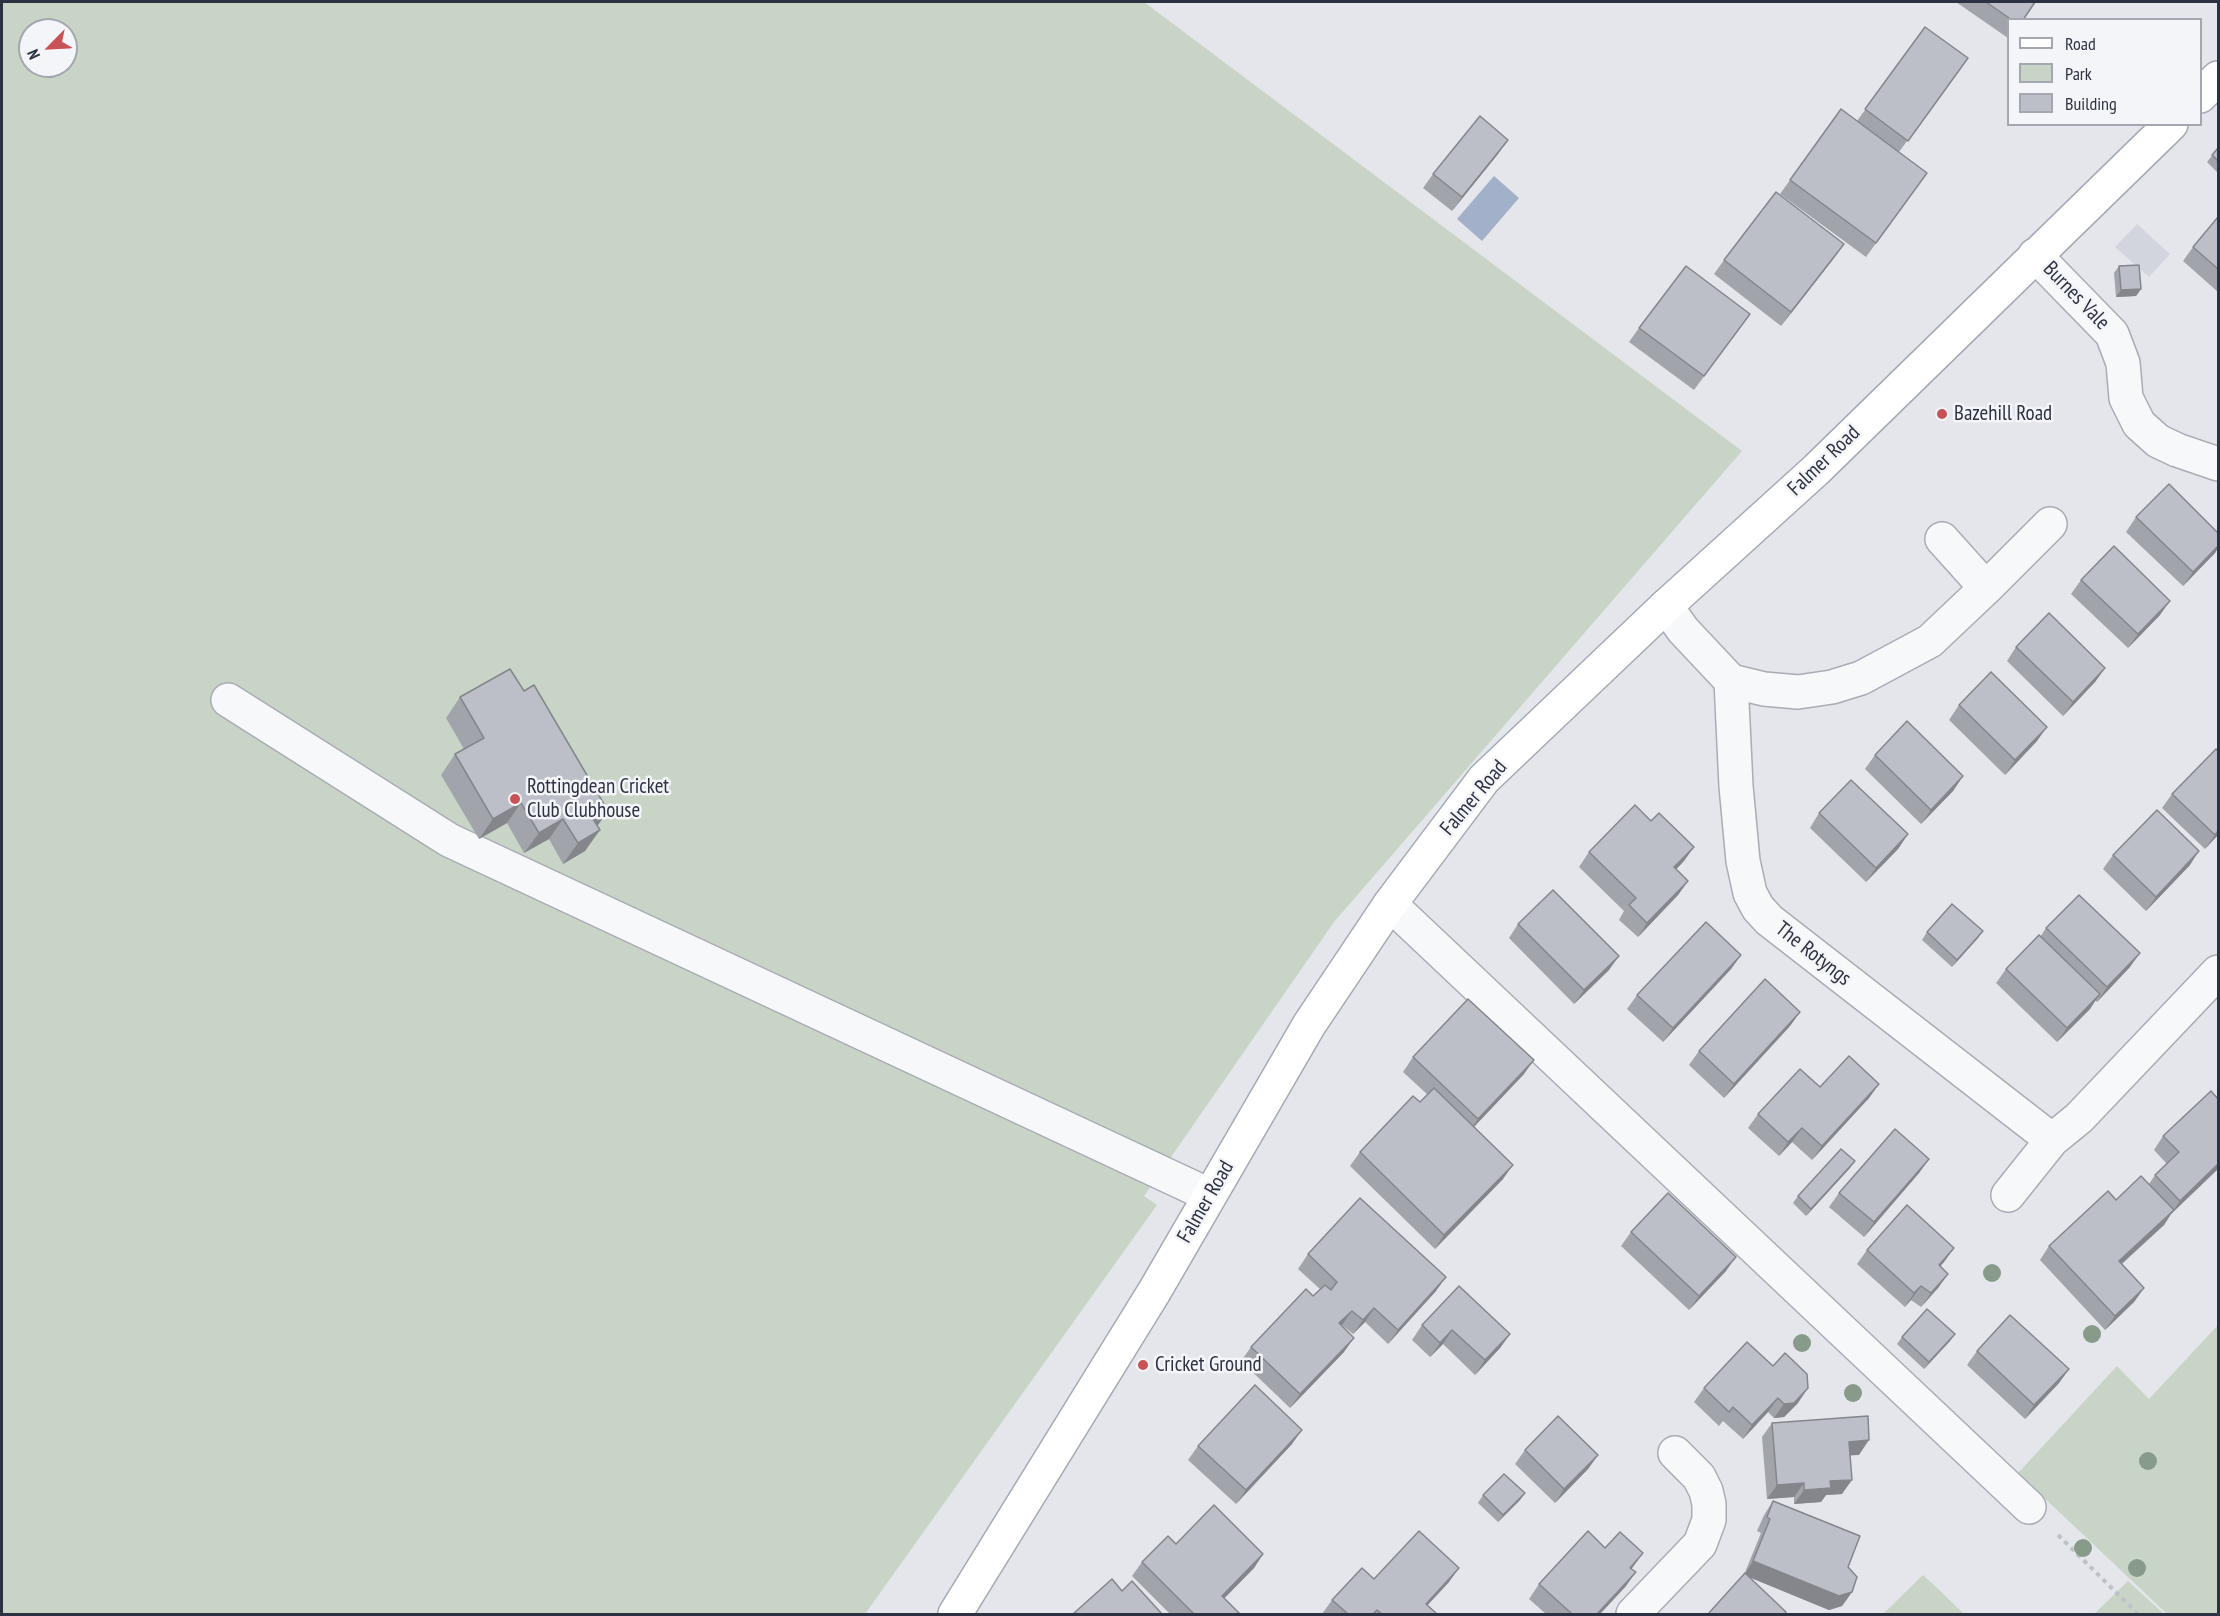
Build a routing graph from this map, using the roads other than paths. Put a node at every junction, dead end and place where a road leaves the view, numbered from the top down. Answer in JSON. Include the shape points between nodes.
{"nodes":[{"id":1,"x":2218,"y":78,"type":"edge"},
{"id":2,"x":2202,"y":94,"type":"edge"},
{"id":3,"x":2169,"y":126,"type":"edge"},
{"id":4,"x":2036,"y":255,"type":"junction"},
{"id":5,"x":2218,"y":464,"type":"edge"},
{"id":6,"x":2050,"y":524,"type":"dead end"},
{"id":7,"x":1942,"y":538,"type":"dead end"},
{"id":8,"x":1986,"y":588,"type":"junction"},
{"id":9,"x":1666,"y":606,"type":"junction"},
{"id":10,"x":1731,"y":681,"type":"junction"},
{"id":11,"x":228,"y":700,"type":"dead end"},
{"id":12,"x":1390,"y":904,"type":"junction"},
{"id":13,"x":2218,"y":972,"type":"edge"},
{"id":14,"x":2052,"y":1140,"type":"junction"},
{"id":15,"x":1209,"y":1195,"type":"junction"},
{"id":16,"x":2008,"y":1195,"type":"dead end"},
{"id":17,"x":1675,"y":1453,"type":"dead end"},
{"id":18,"x":2029,"y":1507,"type":"road end"},
{"id":19,"x":955,"y":1614,"type":"edge"},
{"id":20,"x":1633,"y":1614,"type":"edge"}],
"edges":[{"from":1,"to":2,"type":"main road"},
{"from":3,"to":4,"type":"main road","name":"Falmer Road"},
{"from":4,"to":5,"type":"street","name":"Burnes Vale","via":[[2112,334],[2123,363],[2126,398],[2139,423],[2168,445]]},
{"from":4,"to":9,"type":"main road","name":"Falmer Road","via":[[1816,470]]},
{"from":6,"to":8,"type":"street"},
{"from":7,"to":8,"type":"street"},
{"from":8,"to":10,"type":"street","via":[[1930,641],[1861,678],[1798,692]]},
{"from":9,"to":10,"type":"street"},
{"from":9,"to":12,"type":"main road","name":"Falmer Road","via":[[1484,779]]},
{"from":10,"to":14,"type":"street","name":"The Rotyngs","via":[[1743,861],[1750,893],[1758,908]]},
{"from":11,"to":15,"type":"street","via":[[449,840]]},
{"from":12,"to":15,"type":"main road","name":"Falmer Road","via":[[1309,1025]]},
{"from":12,"to":18,"type":"street"},
{"from":13,"to":14,"type":"street","via":[[2079,1118]]},
{"from":14,"to":16,"type":"street"},
{"from":15,"to":19,"type":"main road","name":"Falmer Road","via":[[1154,1292]]},
{"from":17,"to":20,"type":"street","via":[[1699,1477],[1708,1497],[1709,1520],[1700,1544]]}]}
